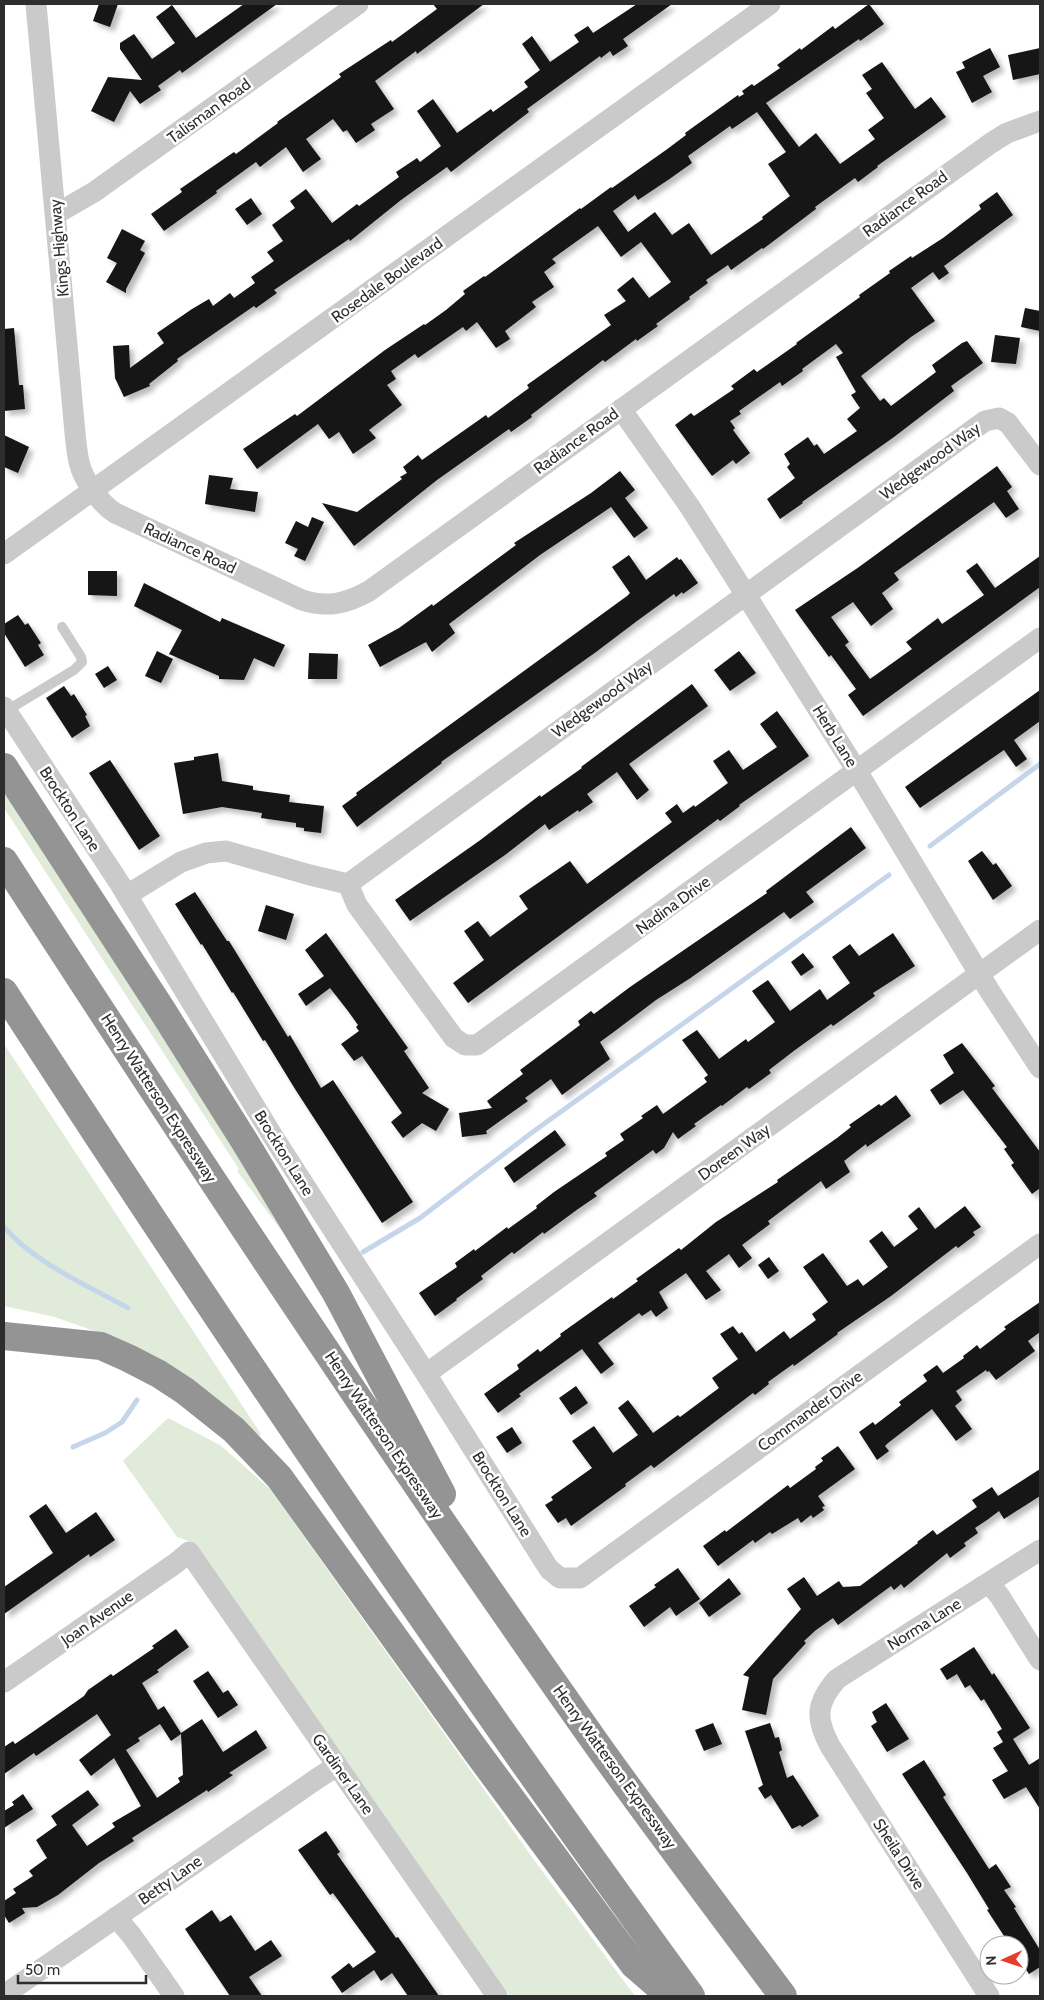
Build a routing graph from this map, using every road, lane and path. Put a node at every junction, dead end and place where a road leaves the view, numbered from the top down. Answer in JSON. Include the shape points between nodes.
{"nodes":[{"id":1,"x":36,"y":4,"type":"edge"},
{"id":2,"x":358,"y":4,"type":"edge"},
{"id":3,"x":770,"y":4,"type":"edge"},
{"id":4,"x":1040,"y":121,"type":"edge"},
{"id":5,"x":56,"y":214,"type":"junction"},
{"id":6,"x":621,"y":409,"type":"junction"},
{"id":7,"x":1040,"y":465,"type":"edge"},
{"id":8,"x":93,"y":490,"type":"junction"},
{"id":9,"x":4,"y":554,"type":"edge"},
{"id":10,"x":746,"y":595,"type":"junction"},
{"id":11,"x":62,"y":627,"type":"dead end"},
{"id":12,"x":1040,"y":638,"type":"edge"},
{"id":13,"x":5,"y":709,"type":"edge"},
{"id":14,"x":4,"y":767,"type":"edge"},
{"id":15,"x":857,"y":771,"type":"junction"},
{"id":16,"x":4,"y":861,"type":"edge"},
{"id":17,"x":348,"y":884,"type":"junction"},
{"id":18,"x":127,"y":895,"type":"junction"},
{"id":19,"x":1040,"y":930,"type":"edge"},
{"id":20,"x":980,"y":973,"type":"junction"},
{"id":21,"x":4,"y":992,"type":"edge"},
{"id":22,"x":1040,"y":1068,"type":"edge"},
{"id":23,"x":1040,"y":1244,"type":"edge"},
{"id":24,"x":4,"y":1318,"type":"edge"},
{"id":25,"x":4,"y":1336,"type":"edge"},
{"id":26,"x":66,"y":1343,"type":"junction"},
{"id":27,"x":426,"y":1374,"type":"junction"},
{"id":28,"x":1040,"y":1550,"type":"edge"},
{"id":29,"x":189,"y":1552,"type":"joint"},
{"id":30,"x":580,"y":1578,"type":"joint"},
{"id":31,"x":990,"y":1584,"type":"junction"},
{"id":32,"x":503,"y":1610,"type":"junction"},
{"id":33,"x":1040,"y":1660,"type":"edge"},
{"id":34,"x":4,"y":1682,"type":"edge"},
{"id":35,"x":820,"y":1708,"type":"joint"},
{"id":36,"x":337,"y":1766,"type":"junction"},
{"id":37,"x":116,"y":1917,"type":"junction"},
{"id":38,"x":4,"y":1995,"type":"edge"},
{"id":39,"x":174,"y":1996,"type":"edge"},
{"id":40,"x":497,"y":1996,"type":"edge"},
{"id":41,"x":670,"y":1996,"type":"edge"},
{"id":42,"x":691,"y":1996,"type":"edge"},
{"id":43,"x":783,"y":1996,"type":"edge"},
{"id":44,"x":989,"y":1996,"type":"edge"}],
"edges":[{"from":1,"to":5,"type":"street","name":"Kings Highway"},
{"from":2,"to":5,"type":"street","name":"Talisman Road","via":[[94,192]]},
{"from":3,"to":8,"type":"street","name":"Rosedale Boulevard"},
{"from":4,"to":6,"type":"street","name":"Radiance Road","via":[[990,143]]},
{"from":5,"to":8,"type":"street","name":"Kings Highway","via":[[79,462]]},
{"from":6,"to":8,"type":"street","name":"Radiance Road","via":[[368,591],[340,604],[323,605],[302,600],[115,514]]},
{"from":6,"to":10,"type":"street","name":"Herb Lane","via":[[690,507]]},
{"from":7,"to":10,"type":"street","name":"Wedgewood Way","via":[[1008,423],[999,418],[985,421]]},
{"from":8,"to":9,"type":"street","name":"Rosedale Boulevard"},
{"from":10,"to":15,"type":"street","name":"Herb Lane"},
{"from":10,"to":17,"type":"street","name":"Wedgewood Way"},
{"from":11,"to":13,"type":"lane","via":[[82,662],[74,670]]},
{"from":12,"to":15,"type":"street","name":"Nadina Drive"},
{"from":13,"to":18,"type":"street","name":"Brockton Lane"},
{"from":14,"to":32,"type":"highway","via":[[162,1010],[336,1293]]},
{"from":15,"to":17,"type":"street","name":"Nadina Drive","via":[[478,1045],[465,1045],[454,1038],[357,904]]},
{"from":15,"to":20,"type":"street","name":"Herb Lane"},
{"from":16,"to":32,"type":"highway","name":"Henry Watterson Expressway","via":[[195,1153]]},
{"from":17,"to":18,"type":"street","via":[[226,852],[206,853],[181,862]]},
{"from":18,"to":27,"type":"street","name":"Brockton Lane","via":[[277,1142]]},
{"from":19,"to":20,"type":"street","name":"Doreen Way"},
{"from":20,"to":22,"type":"street","name":"Herb Lane"},
{"from":20,"to":27,"type":"street","name":"Doreen Way"},
{"from":21,"to":42,"type":"highway","via":[[247,1364],[531,1775]]},
{"from":23,"to":30,"type":"street","name":"Commander Drive"},
{"from":24,"to":26,"type":"highway","via":[[19,1321]]},
{"from":25,"to":26,"type":"highway"},
{"from":26,"to":41,"type":"highway","via":[[101,1346],[158,1374],[234,1430],[279,1477],[634,1965]]},
{"from":27,"to":30,"type":"street","name":"Brockton Lane","via":[[549,1569],[560,1578]]},
{"from":28,"to":31,"type":"street","name":"Norma Lane"},
{"from":29,"to":34,"type":"street","name":"Joan Avenue"},
{"from":29,"to":36,"type":"street","name":"Gardiner Lane"},
{"from":31,"to":33,"type":"street"},
{"from":31,"to":35,"type":"street","name":"Norma Lane","via":[[837,1679]]},
{"from":32,"to":43,"type":"highway","name":"Henry Watterson Expressway"},
{"from":35,"to":44,"type":"street","name":"Sheila Drive","via":[[819,1720],[830,1746]]},
{"from":36,"to":37,"type":"street","name":"Betty Lane"},
{"from":36,"to":40,"type":"street","name":"Gardiner Lane"},
{"from":37,"to":38,"type":"street","name":"Betty Lane"},
{"from":37,"to":39,"type":"street"}]}
